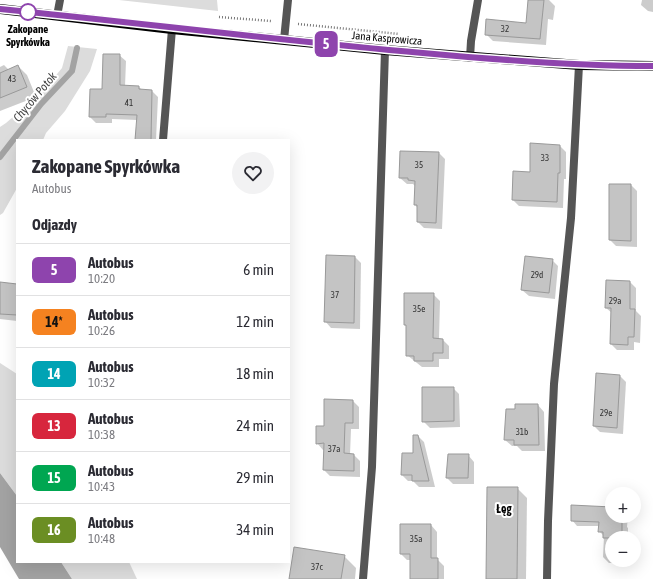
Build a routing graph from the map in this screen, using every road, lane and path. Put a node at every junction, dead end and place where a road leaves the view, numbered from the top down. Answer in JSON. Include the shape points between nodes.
{"nodes":[{"id":1,"x":60,"y":0,"type":"edge"},
{"id":2,"x":288,"y":0,"type":"edge"},
{"id":3,"x":478,"y":0,"type":"edge"},
{"id":4,"x":0,"y":9,"type":"edge"},
{"id":5,"x":57,"y":16,"type":"junction"},
{"id":6,"x":214,"y":16,"type":"dead end"},
{"id":7,"x":285,"y":22,"type":"junction"},
{"id":8,"x":172,"y":29,"type":"junction"},
{"id":9,"x":400,"y":34,"type":"dead end"},
{"id":10,"x":284,"y":40,"type":"junction"},
{"id":11,"x":385,"y":50,"type":"junction"},
{"id":12,"x":470,"y":58,"type":"junction"},
{"id":13,"x":579,"y":65,"type":"junction"},
{"id":14,"x":653,"y":66,"type":"edge"},
{"id":15,"x":163,"y":139,"type":"edge"},
{"id":16,"x":363,"y":579,"type":"edge"},
{"id":17,"x":547,"y":579,"type":"edge"}],
"edges":[{"from":1,"to":5,"type":"street"},
{"from":2,"to":7,"type":"street"},
{"from":3,"to":12,"type":"street"},
{"from":4,"to":5,"type":"main road","name":"Jana Kasprowicza"},
{"from":5,"to":8,"type":"main road","name":"Jana Kasprowicza"},
{"from":6,"to":7,"type":"path"},
{"from":7,"to":9,"type":"path"},
{"from":7,"to":10,"type":"street"},
{"from":8,"to":10,"type":"main road","name":"Jana Kasprowicza"},
{"from":8,"to":15,"type":"street"},
{"from":10,"to":11,"type":"main road","name":"Jana Kasprowicza"},
{"from":11,"to":12,"type":"main road","name":"Jana Kasprowicza"},
{"from":11,"to":16,"type":"street","via":[[372,467]]},
{"from":12,"to":13,"type":"main road","name":"Jana Kasprowicza"},
{"from":13,"to":14,"type":"main road","name":"Jana Kasprowicza"},
{"from":13,"to":17,"type":"street","via":[[571,218],[554,384]]}]}
